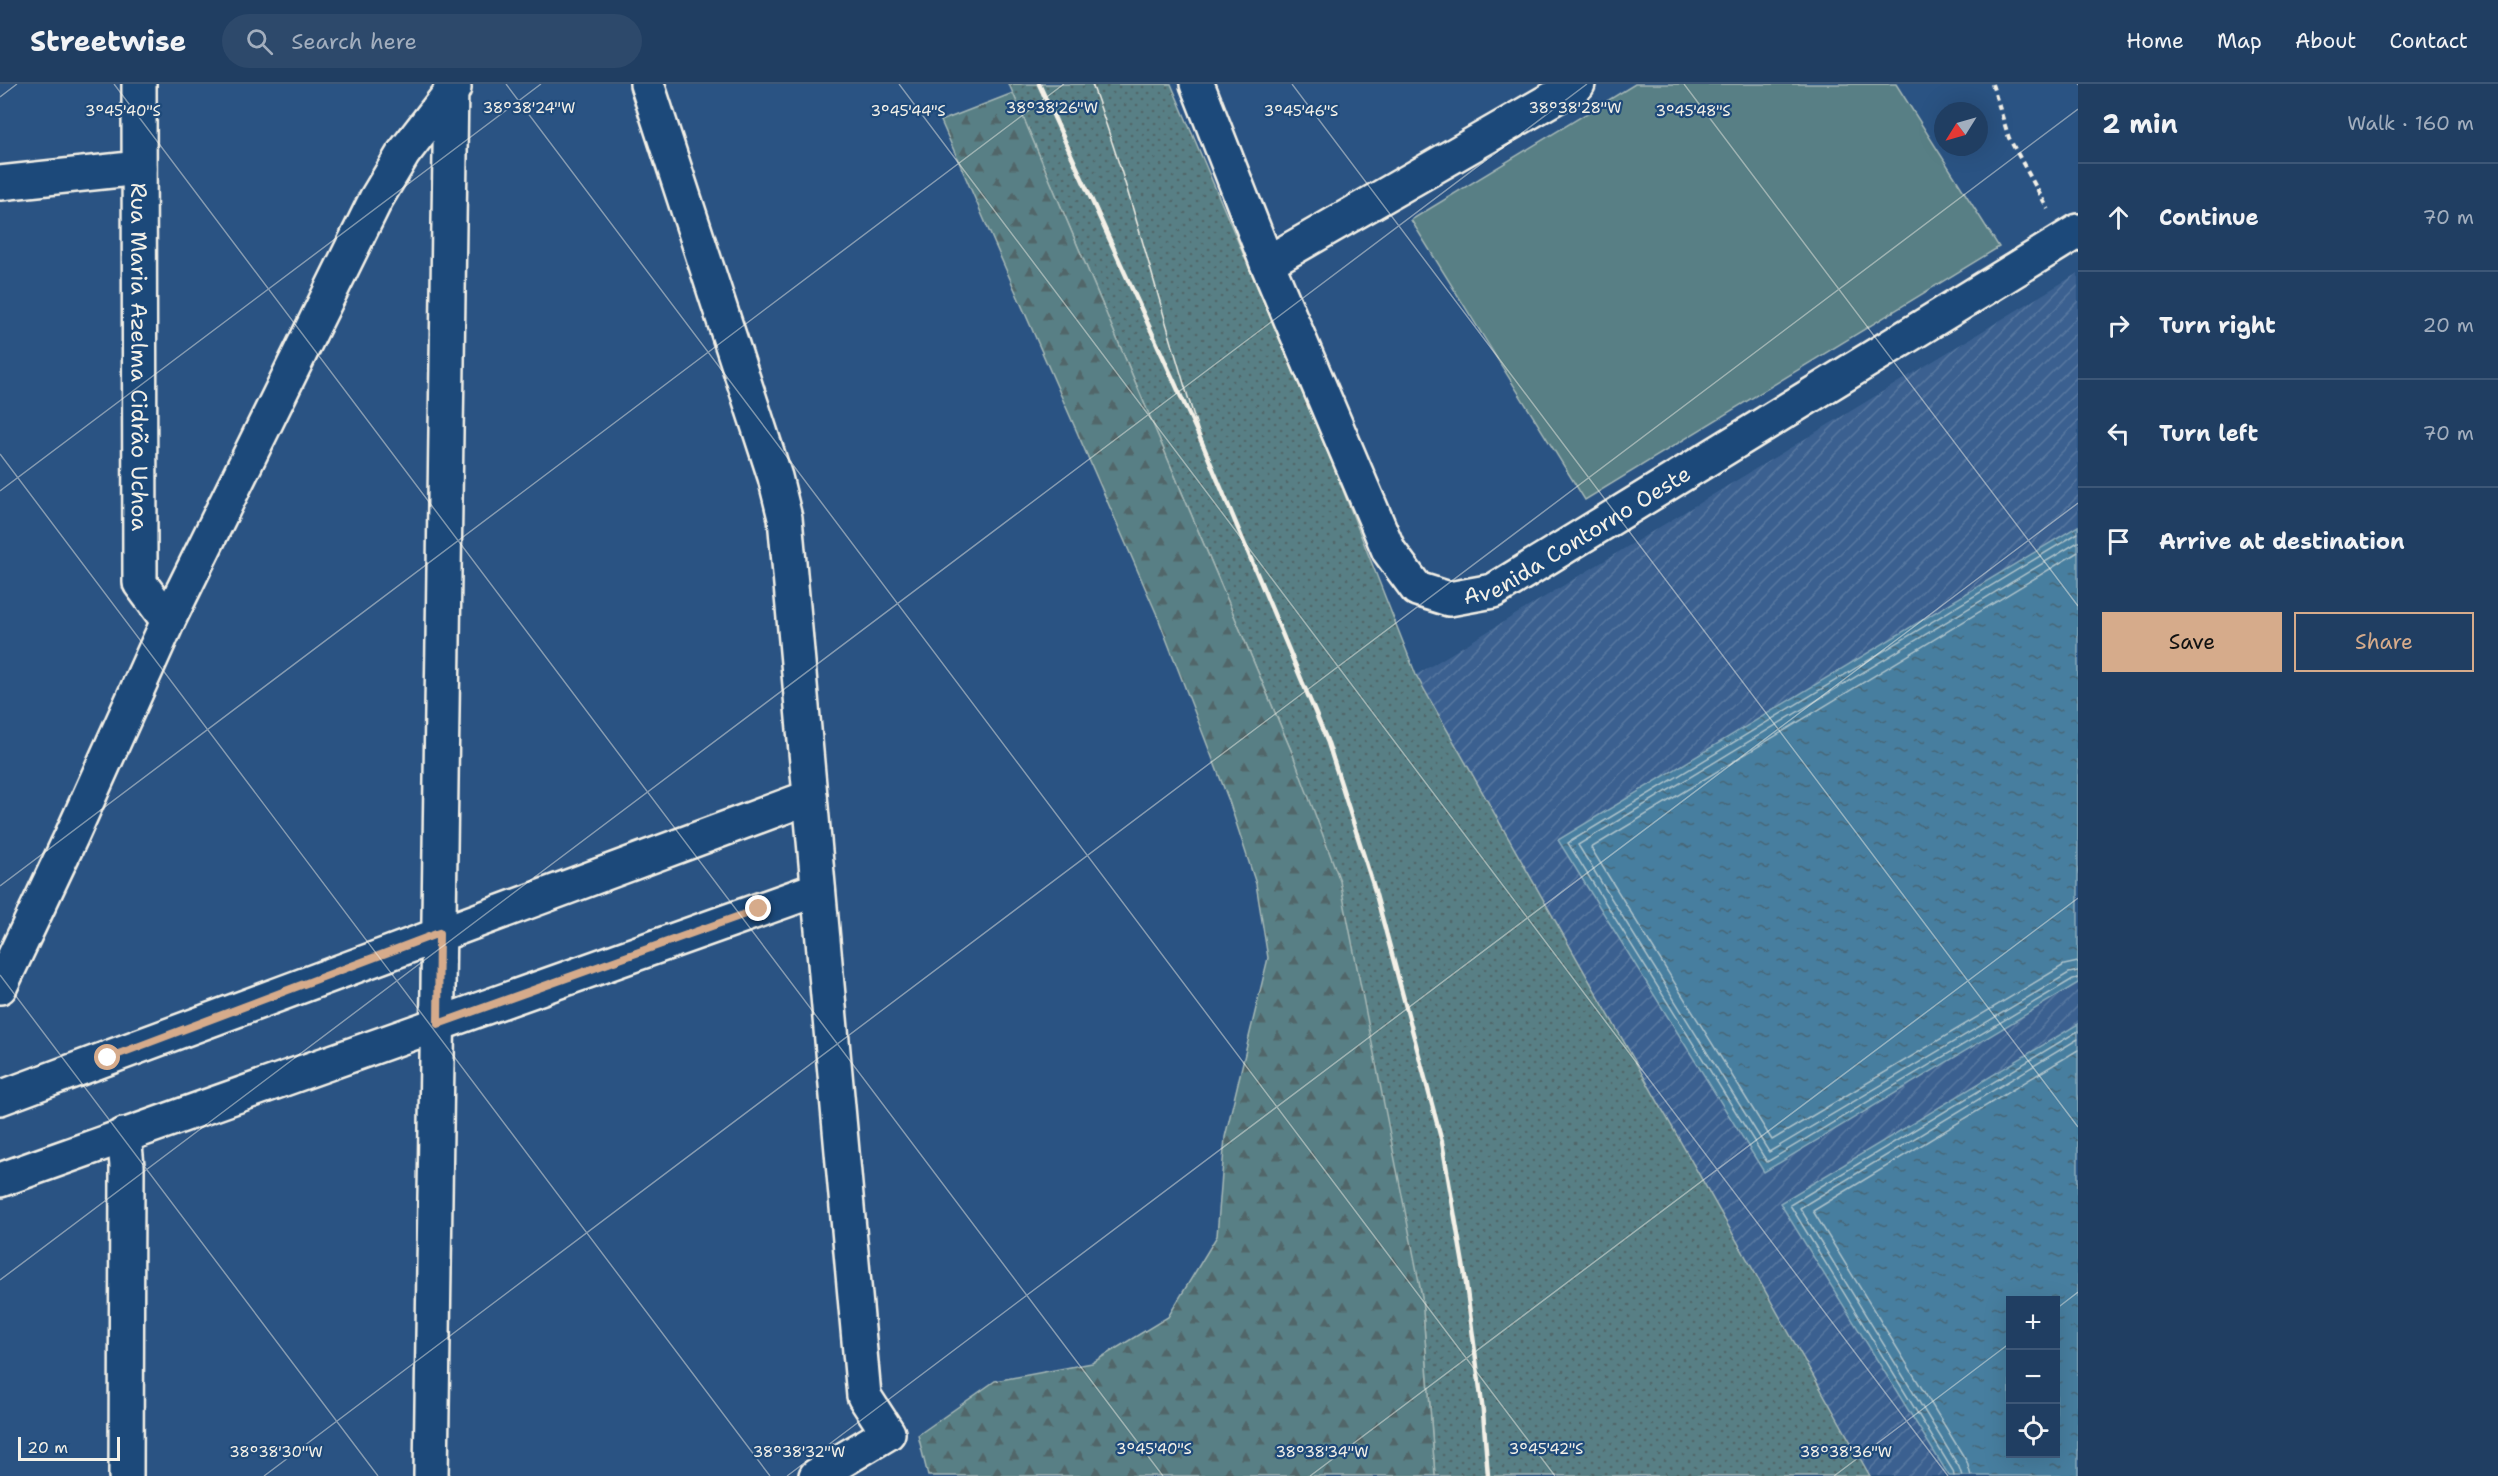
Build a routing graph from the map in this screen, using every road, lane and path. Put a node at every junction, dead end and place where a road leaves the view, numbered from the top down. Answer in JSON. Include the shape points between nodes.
{"nodes":[{"id":1,"x":139,"y":84,"type":"edge"},
{"id":2,"x":647,"y":84,"type":"edge"},
{"id":3,"x":1197,"y":84,"type":"edge"},
{"id":4,"x":1578,"y":84,"type":"edge"},
{"id":5,"x":1992,"y":84,"type":"edge"},
{"id":6,"x":453,"y":87,"type":"edge"},
{"id":7,"x":139,"y":168,"type":"junction"},
{"id":8,"x":0,"y":183,"type":"edge"},
{"id":9,"x":2071,"y":235,"type":"edge"},
{"id":10,"x":1267,"y":263,"type":"junction"},
{"id":11,"x":168,"y":621,"type":"junction"},
{"id":12,"x":810,"y":797,"type":"junction"},
{"id":13,"x":818,"y":889,"type":"junction"},
{"id":14,"x":439,"y":933,"type":"junction"},
{"id":15,"x":0,"y":987,"type":"edge"},
{"id":16,"x":438,"y":1024,"type":"junction"},
{"id":17,"x":0,"y":1098,"type":"edge"},
{"id":18,"x":124,"y":1135,"type":"junction"},
{"id":19,"x":0,"y":1180,"type":"edge"},
{"id":20,"x":126,"y":1476,"type":"edge"},
{"id":21,"x":431,"y":1476,"type":"edge"},
{"id":22,"x":816,"y":1476,"type":"edge"}],
"edges":[{"from":1,"to":7,"type":"street","name":"Rua Maria Azelma Cidrão Uchoa"},
{"from":2,"to":12,"type":"street","via":[[785,518]]},
{"from":3,"to":10,"type":"street","name":"Avenida Contorno Oeste"},
{"from":4,"to":10,"type":"street"},
{"from":5,"to":9,"type":"path","via":[[2009,138]]},
{"from":6,"to":11,"type":"street","via":[[403,154],[376,199]]},
{"from":6,"to":14,"type":"street"},
{"from":7,"to":8,"type":"street"},
{"from":7,"to":11,"type":"street","name":"Rua Maria Azelma Cidrão Uchoa","via":[[140,583]]},
{"from":9,"to":10,"type":"street","name":"Avenida Contorno Oeste","via":[[1493,591],[1449,599],[1417,589],[1389,551]]},
{"from":11,"to":15,"type":"street"},
{"from":12,"to":13,"type":"street"},
{"from":12,"to":14,"type":"street"},
{"from":13,"to":16,"type":"street"},
{"from":13,"to":22,"type":"street","via":[[864,1396],[888,1433]]},
{"from":14,"to":16,"type":"street"},
{"from":14,"to":17,"type":"street"},
{"from":16,"to":18,"type":"street"},
{"from":16,"to":21,"type":"street"},
{"from":18,"to":19,"type":"street"},
{"from":18,"to":20,"type":"street"}]}
